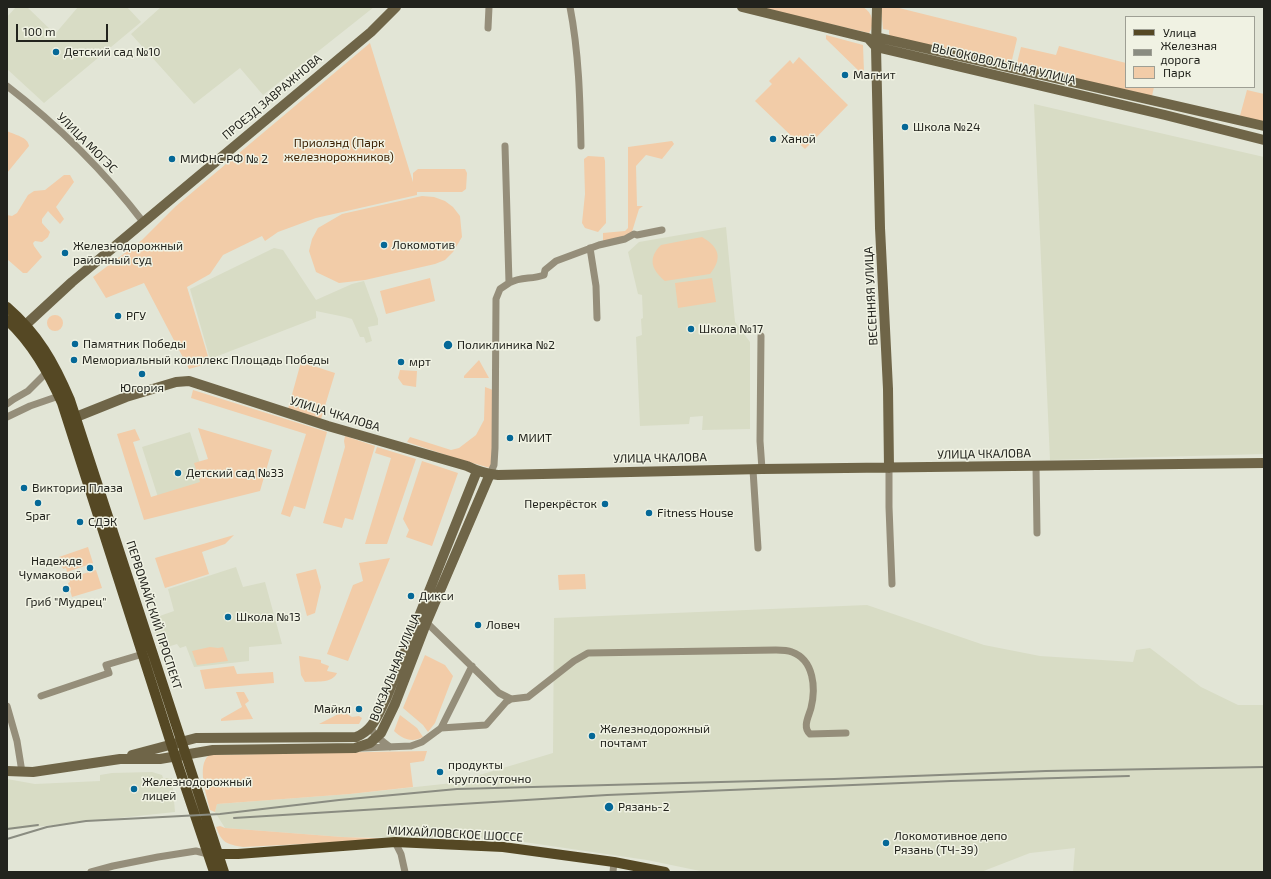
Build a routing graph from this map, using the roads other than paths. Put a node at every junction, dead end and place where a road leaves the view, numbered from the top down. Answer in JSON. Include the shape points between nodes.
{"nodes":[{"id":1,"x":396,"y":7,"type":"edge"},
{"id":2,"x":489,"y":7,"type":"edge"},
{"id":3,"x":570,"y":7,"type":"edge"},
{"id":4,"x":742,"y":7,"type":"edge"},
{"id":5,"x":877,"y":7,"type":"edge"},
{"id":6,"x":488,"y":28,"type":"dead end"},
{"id":7,"x":876,"y":42,"type":"junction"},
{"id":8,"x":7,"y":86,"type":"edge"},
{"id":9,"x":1264,"y":126,"type":"edge"},
{"id":10,"x":1264,"y":140,"type":"edge"},
{"id":11,"x":505,"y":146,"type":"dead end"},
{"id":12,"x":581,"y":146,"type":"dead end"},
{"id":13,"x":144,"y":223,"type":"junction"},
{"id":14,"x":662,"y":230,"type":"dead end"},
{"id":15,"x":590,"y":248,"type":"junction"},
{"id":16,"x":508,"y":283,"type":"junction"},
{"id":17,"x":7,"y":307,"type":"edge"},
{"id":18,"x":598,"y":318,"type":"dead end"},
{"id":19,"x":7,"y":320,"type":"edge"},
{"id":20,"x":22,"y":328,"type":"junction"},
{"id":21,"x":761,"y":336,"type":"dead end"},
{"id":22,"x":46,"y":372,"type":"junction"},
{"id":23,"x":59,"y":396,"type":"junction"},
{"id":24,"x":7,"y":404,"type":"edge"},
{"id":25,"x":7,"y":417,"type":"edge"},
{"id":26,"x":76,"y":417,"type":"junction"},
{"id":27,"x":1264,"y":463,"type":"edge"},
{"id":28,"x":1036,"y":466,"type":"junction"},
{"id":29,"x":889,"y":468,"type":"junction"},
{"id":30,"x":758,"y":469,"type":"junction"},
{"id":31,"x":477,"y":471,"type":"junction"},
{"id":32,"x":490,"y":474,"type":"junction"},
{"id":33,"x":1037,"y":533,"type":"dead end"},
{"id":34,"x":758,"y":548,"type":"dead end"},
{"id":35,"x":892,"y":584,"type":"dead end"},
{"id":36,"x":423,"y":619,"type":"junction"},
{"id":37,"x":143,"y":654,"type":"junction"},
{"id":38,"x":472,"y":666,"type":"junction"},
{"id":39,"x":41,"y":696,"type":"dead end"},
{"id":40,"x":511,"y":699,"type":"junction"},
{"id":41,"x":7,"y":706,"type":"edge"},
{"id":42,"x":371,"y":726,"type":"junction"},
{"id":43,"x":441,"y":728,"type":"junction"},
{"id":44,"x":846,"y":732,"type":"dead end"},
{"id":45,"x":378,"y":737,"type":"junction"},
{"id":46,"x":177,"y":743,"type":"junction"},
{"id":47,"x":390,"y":747,"type":"junction"},
{"id":48,"x":355,"y":748,"type":"junction"},
{"id":49,"x":186,"y":754,"type":"junction"},
{"id":50,"x":175,"y":756,"type":"junction"},
{"id":51,"x":120,"y":759,"type":"junction"},
{"id":52,"x":7,"y":771,"type":"edge"},
{"id":53,"x":22,"y":772,"type":"junction"},
{"id":54,"x":395,"y":842,"type":"junction"},
{"id":55,"x":213,"y":854,"type":"junction"},
{"id":56,"x":614,"y":867,"type":"edge"},
{"id":57,"x":91,"y":872,"type":"edge"},
{"id":58,"x":214,"y":872,"type":"edge"},
{"id":59,"x":224,"y":872,"type":"edge"},
{"id":60,"x":406,"y":872,"type":"edge"},
{"id":61,"x":665,"y":872,"type":"edge"}],
"edges":[{"from":1,"to":13,"type":"street","name":"ПРОЕЗД ЗАВРАЖНОВА","via":[[371,32]]},
{"from":2,"to":6,"type":"street"},
{"from":3,"to":12,"type":"street","via":[[580,90]]},
{"from":4,"to":7,"type":"street","name":"ВЫСОКОВОЛЬТНАЯ УЛИЦА"},
{"from":5,"to":7,"type":"street","name":"ВЕСЕННЯЯ УЛИЦА"},
{"from":7,"to":9,"type":"street","name":"ВЫСОКОВОЛЬТНАЯ УЛИЦА"},
{"from":7,"to":10,"type":"street","name":"ВЫСОКОВОЛЬТНАЯ УЛИЦА"},
{"from":7,"to":29,"type":"street","name":"ВЕСЕННЯЯ УЛИЦА"},
{"from":8,"to":13,"type":"street","name":"УЛИЦА МОГЭС","via":[[80,148]]},
{"from":11,"to":16,"type":"street"},
{"from":13,"to":20,"type":"street","name":"ПРОЕЗД ЗАВРАЖНОВА","via":[[72,282]]},
{"from":14,"to":15,"type":"street","via":[[634,234],[625,239]]},
{"from":15,"to":16,"type":"street","via":[[556,261],[545,270],[544,275],[519,278]]},
{"from":15,"to":18,"type":"street"},
{"from":16,"to":32,"type":"street","via":[[500,289],[496,299],[495,448],[494,465]]},
{"from":17,"to":20,"type":"main road","name":"ПЕРВОМАЙСКИЙ ПРОСПЕКТ"},
{"from":19,"to":20,"type":"main road","name":"ПЕРВОМАЙСКИЙ ПРОСПЕКТ"},
{"from":20,"to":22,"type":"main road","name":"ПЕРВОМАЙСКИЙ ПРОСПЕКТ"},
{"from":20,"to":26,"type":"main road","name":"ПЕРВОМАЙСКИЙ ПРОСПЕКТ","via":[[39,340],[64,384]]},
{"from":21,"to":30,"type":"street"},
{"from":22,"to":23,"type":"main road","name":"ПЕРВОМАЙСКИЙ ПРОСПЕКТ"},
{"from":22,"to":24,"type":"street","via":[[28,391]]},
{"from":23,"to":25,"type":"street"},
{"from":23,"to":37,"type":"main road","name":"ПЕРВОМАЙСКИЙ ПРОСПЕКТ"},
{"from":26,"to":31,"type":"street","name":"УЛИЦА ЧКАЛОВА","via":[[126,397],[176,382],[189,381]]},
{"from":26,"to":46,"type":"main road","name":"ПЕРВОМАЙСКИЙ ПРОСПЕКТ"},
{"from":27,"to":28,"type":"street","name":"УЛИЦА ЧКАЛОВА"},
{"from":28,"to":29,"type":"street","name":"УЛИЦА ЧКАЛОВА"},
{"from":28,"to":33,"type":"street"},
{"from":29,"to":30,"type":"street","name":"УЛИЦА ЧКАЛОВА"},
{"from":29,"to":35,"type":"street","name":"ВЕСЕННЯЯ УЛИЦА"},
{"from":30,"to":32,"type":"street","name":"УЛИЦА ЧКАЛОВА"},
{"from":30,"to":34,"type":"street"},
{"from":31,"to":32,"type":"street","name":"УЛИЦА ЧКАЛОВА"},
{"from":31,"to":36,"type":"street","name":"ВОКЗАЛЬНАЯ УЛИЦА"},
{"from":32,"to":36,"type":"street","name":"ВОКЗАЛЬНАЯ УЛИЦА"},
{"from":36,"to":38,"type":"street"},
{"from":36,"to":42,"type":"street","name":"ВОКЗАЛЬНАЯ УЛИЦА"},
{"from":36,"to":45,"type":"street","name":"ВОКЗАЛЬНАЯ УЛИЦА","via":[[395,704]]},
{"from":37,"to":39,"type":"street","via":[[106,665],[109,673]]},
{"from":37,"to":46,"type":"main road","name":"ПЕРВОМАЙСКИЙ ПРОСПЕКТ"},
{"from":38,"to":40,"type":"street","via":[[499,693]]},
{"from":38,"to":43,"type":"street"},
{"from":40,"to":43,"type":"street","via":[[484,726]]},
{"from":40,"to":44,"type":"street","via":[[528,697],[568,665],[588,653],[792,651],[804,659],[812,674],[813,699],[806,726],[807,732]]},
{"from":41,"to":53,"type":"street"},
{"from":42,"to":45,"type":"street"},
{"from":42,"to":46,"type":"street","name":"ВОКЗАЛЬНАЯ УЛИЦА","via":[[356,737],[196,738]]},
{"from":43,"to":47,"type":"street","via":[[416,745]]},
{"from":45,"to":47,"type":"street"},
{"from":45,"to":48,"type":"street","name":"ВОКЗАЛЬНАЯ УЛИЦА","via":[[364,746]]},
{"from":46,"to":49,"type":"main road"},
{"from":46,"to":50,"type":"main road","name":"ПЕРВОМАЙСКИЙ ПРОСПЕКТ"},
{"from":46,"to":51,"type":"street","name":"ВОКЗАЛЬНАЯ УЛИЦА"},
{"from":47,"to":48,"type":"street"},
{"from":48,"to":49,"type":"street","name":"ВОКЗАЛЬНАЯ УЛИЦА","via":[[213,750]]},
{"from":49,"to":50,"type":"street","name":"ВОКЗАЛЬНАЯ УЛИЦА"},
{"from":49,"to":55,"type":"main road"},
{"from":50,"to":51,"type":"street","name":"ВОКЗАЛЬНАЯ УЛИЦА","via":[[160,759]]},
{"from":50,"to":55,"type":"main road","name":"ПЕРВОМАЙСКИЙ ПРОСПЕКТ"},
{"from":51,"to":53,"type":"street","name":"ВОКЗАЛЬНАЯ УЛИЦА"},
{"from":52,"to":53,"type":"street","name":"ВОКЗАЛЬНАЯ УЛИЦА"},
{"from":54,"to":55,"type":"main road","name":"МИХАЙЛОВСКОЕ ШОССЕ"},
{"from":54,"to":56,"type":"main road","name":"МИХАЙЛОВСКОЕ ШОССЕ","via":[[503,847]]},
{"from":54,"to":60,"type":"street"},
{"from":55,"to":57,"type":"street","via":[[196,851]]},
{"from":55,"to":58,"type":"main road"},
{"from":55,"to":59,"type":"main road"},
{"from":56,"to":61,"type":"main road","name":"МИХАЙЛОВСКОЕ ШОССЕ"}]}
